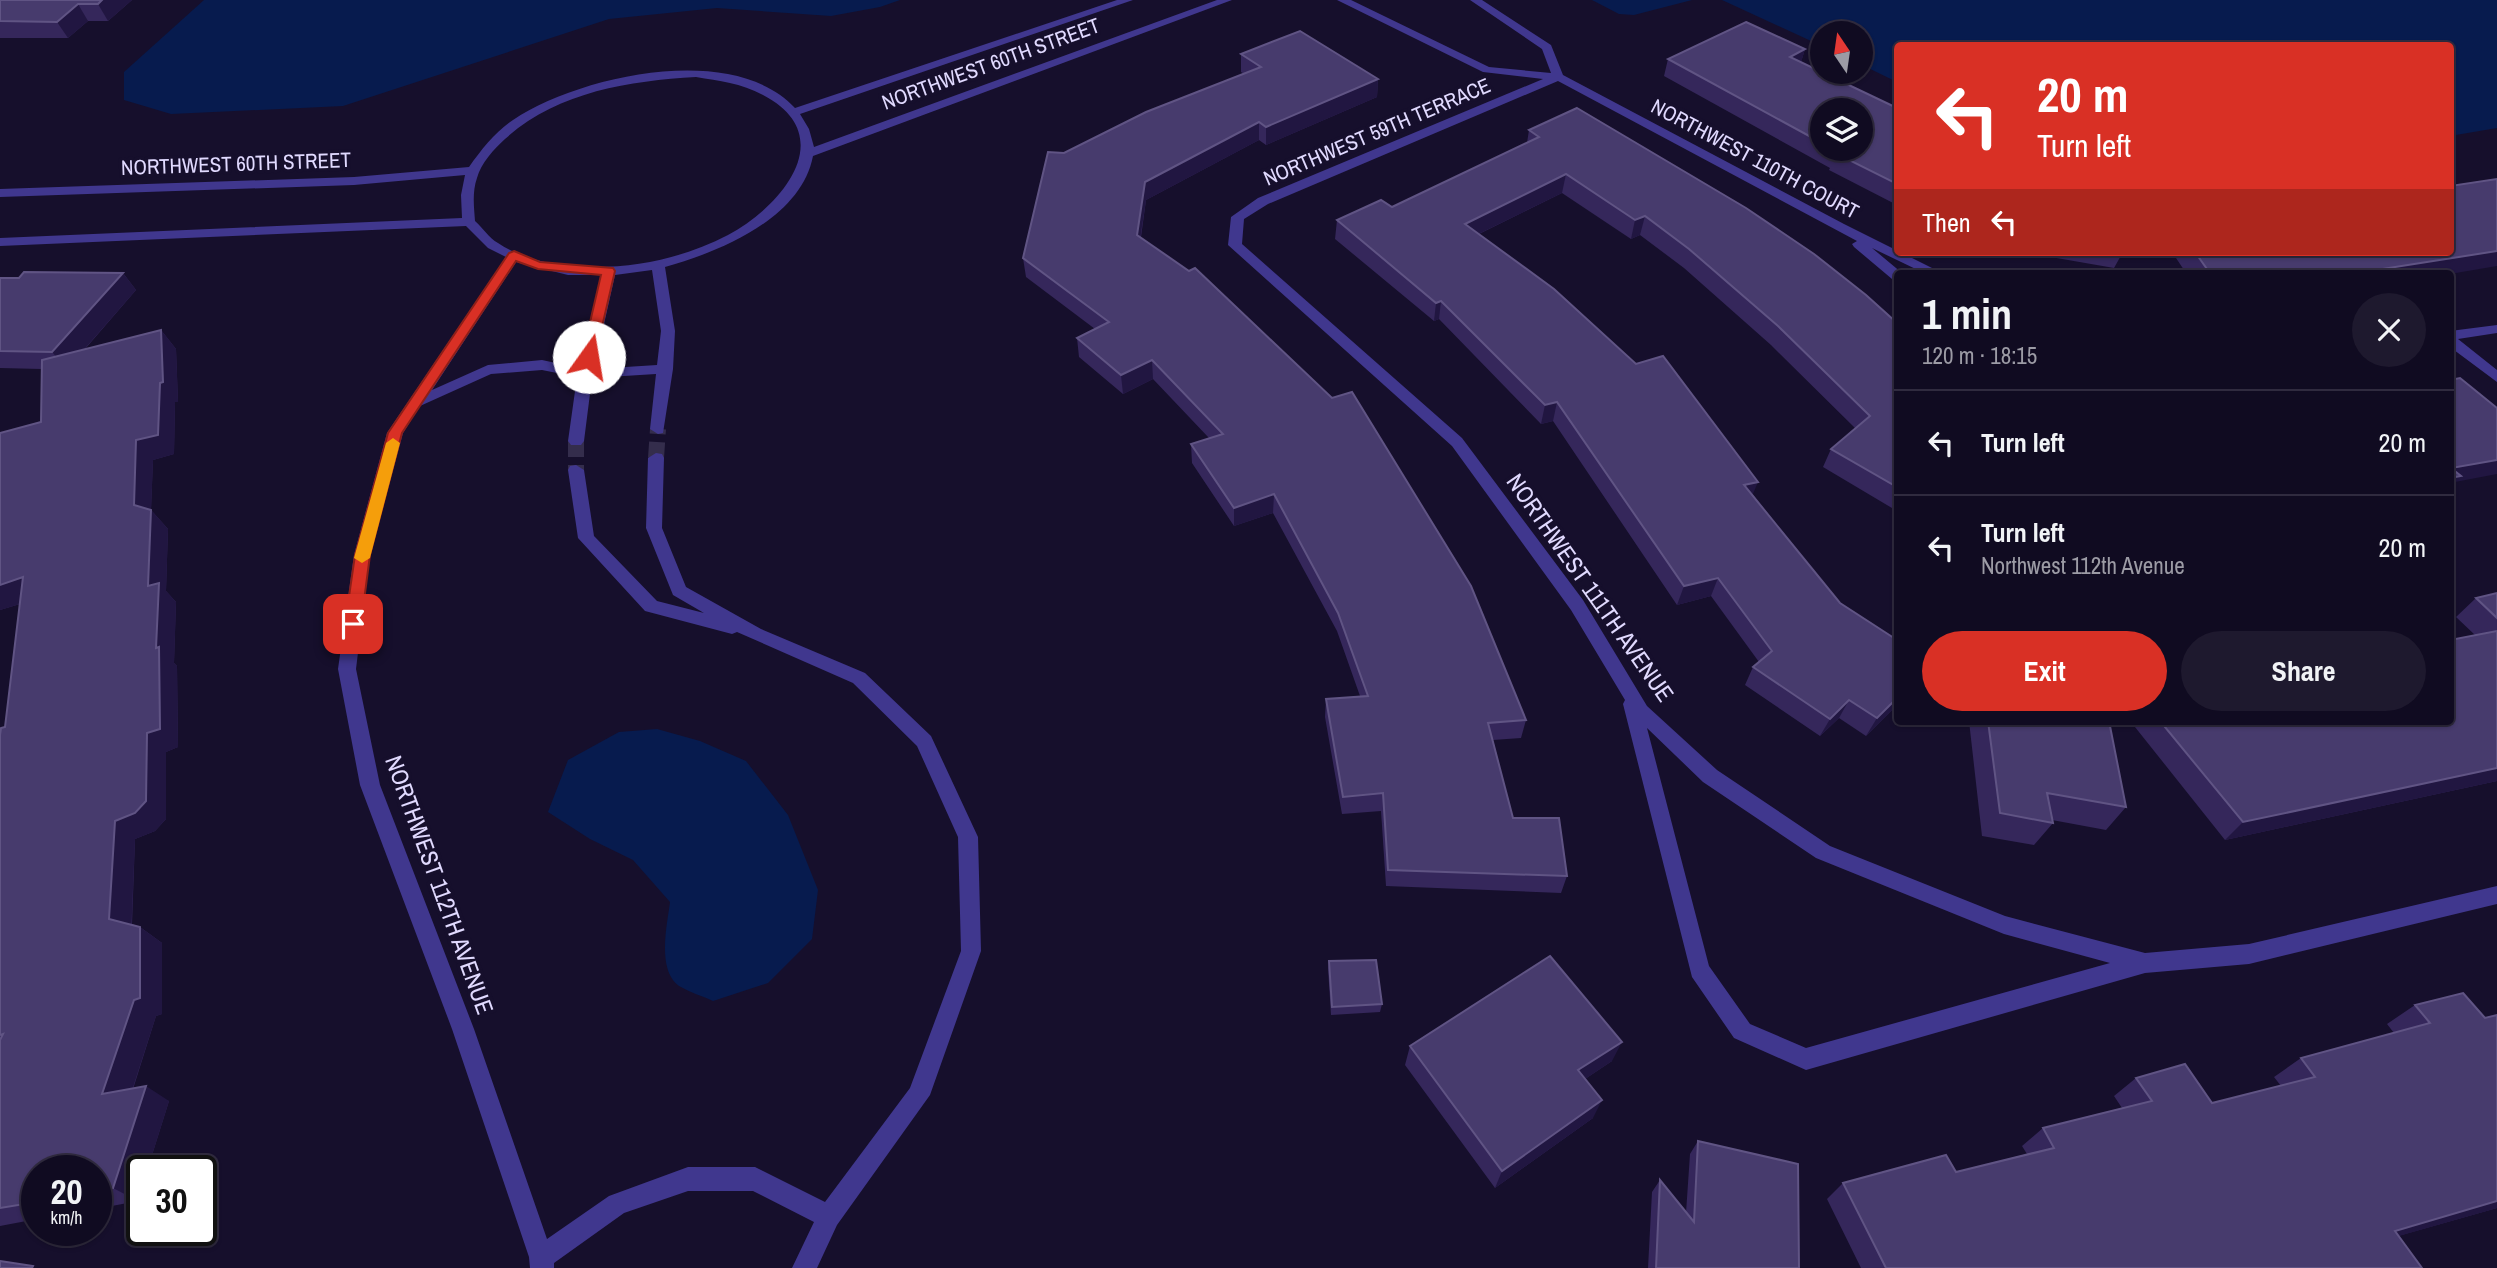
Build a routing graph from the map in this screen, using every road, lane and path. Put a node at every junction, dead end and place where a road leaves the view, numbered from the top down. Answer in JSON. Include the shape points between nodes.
{"nodes":[{"id":1,"x":1128,"y":0,"type":"edge"},
{"id":2,"x":1227,"y":0,"type":"edge"},
{"id":3,"x":1342,"y":0,"type":"edge"},
{"id":4,"x":1475,"y":0,"type":"edge"},
{"id":5,"x":1558,"y":77,"type":"junction"},
{"id":6,"x":795,"y":112,"type":"junction"},
{"id":7,"x":809,"y":153,"type":"junction"},
{"id":8,"x":473,"y":170,"type":"junction"},
{"id":9,"x":0,"y":193,"type":"edge"},
{"id":10,"x":469,"y":222,"type":"junction"},
{"id":11,"x":1839,"y":227,"type":"junction"},
{"id":12,"x":0,"y":242,"type":"edge"},
{"id":13,"x":1236,"y":245,"type":"joint"},
{"id":14,"x":1894,"y":253,"type":"edge"},
{"id":15,"x":514,"y":255,"type":"junction"},
{"id":16,"x":1900,"y":256,"type":"edge"},
{"id":17,"x":657,"y":265,"type":"junction"},
{"id":18,"x":1929,"y":270,"type":"edge"},
{"id":19,"x":608,"y":271,"type":"junction"},
{"id":20,"x":1894,"y":273,"type":"edge"},
{"id":21,"x":2497,"y":328,"type":"edge"},
{"id":22,"x":2454,"y":337,"type":"edge"},
{"id":23,"x":2454,"y":341,"type":"edge"},
{"id":24,"x":666,"y":369,"type":"junction"},
{"id":25,"x":585,"y":374,"type":"junction"},
{"id":26,"x":2497,"y":377,"type":"edge"},
{"id":27,"x":415,"y":403,"type":"junction"},
{"id":28,"x":658,"y":429,"type":"tunnel mouth"},
{"id":29,"x":576,"y":441,"type":"tunnel mouth"},
{"id":30,"x":656,"y":458,"type":"tunnel mouth"},
{"id":31,"x":576,"y":470,"type":"tunnel mouth"},
{"id":32,"x":755,"y":634,"type":"junction"},
{"id":33,"x":1628,"y":690,"type":"junction"},
{"id":34,"x":2497,"y":895,"type":"edge"},
{"id":35,"x":2146,"y":963,"type":"junction"},
{"id":36,"x":829,"y":1217,"type":"junction"},
{"id":37,"x":542,"y":1263,"type":"edge"},
{"id":38,"x":804,"y":1268,"type":"edge"}],
"edges":[{"from":1,"to":6,"type":"street","name":"NORTHWEST 60TH STREET"},
{"from":2,"to":7,"type":"street","name":"NORTHWEST 60TH STREET"},
{"from":3,"to":5,"type":"street","name":"NORTHWEST 110TH COURT","via":[[1487,70]]},
{"from":4,"to":5,"type":"street","via":[[1547,47]]},
{"from":5,"to":11,"type":"street","name":"NORTHWEST 110TH COURT"},
{"from":5,"to":13,"type":"street","name":"NORTHWEST 59TH TERRACE","via":[[1263,201],[1238,217]]},
{"from":6,"to":7,"type":"street"},
{"from":6,"to":8,"type":"street","via":[[747,83],[709,76],[655,75],[615,81],[572,94],[528,115],[495,142]]},
{"from":7,"to":17,"type":"street","via":[[784,200],[754,225],[706,250]]},
{"from":8,"to":9,"type":"street","name":"NORTHWEST 60TH STREET","via":[[354,181]]},
{"from":8,"to":10,"type":"street","via":[[467,195]]},
{"from":10,"to":12,"type":"street"},
{"from":10,"to":15,"type":"street","via":[[496,247]]},
{"from":11,"to":14,"type":"street","name":"NORTHWEST 110TH COURT"},
{"from":11,"to":20,"type":"street"},
{"from":13,"to":33,"type":"street","name":"NORTHWEST 111TH AVENUE","via":[[1457,442],[1577,605]]},
{"from":15,"to":19,"type":"street","via":[[538,266]]},
{"from":15,"to":27,"type":"street","name":"NORTHWEST 112TH AVENUE"},
{"from":16,"to":18,"type":"street","name":"NORTHWEST 110TH COURT"},
{"from":17,"to":19,"type":"street"},
{"from":17,"to":24,"type":"street","via":[[668,331]]},
{"from":19,"to":25,"type":"street"},
{"from":21,"to":22,"type":"street"},
{"from":23,"to":26,"type":"street"},
{"from":24,"to":25,"type":"street"},
{"from":24,"to":28,"type":"street"},
{"from":25,"to":27,"type":"street","via":[[542,365],[488,370]]},
{"from":25,"to":29,"type":"street"},
{"from":27,"to":37,"type":"street","name":"NORTHWEST 112TH AVENUE","via":[[395,433],[362,555],[347,669],[370,785],[463,1029]]},
{"from":30,"to":32,"type":"street","via":[[654,528],[679,590]]},
{"from":31,"to":32,"type":"street","via":[[586,538],[651,606]]},
{"from":32,"to":36,"type":"street","via":[[859,678],[924,741],[968,837],[971,951],[919,1095]]},
{"from":33,"to":35,"type":"street","name":"NORTHWEST 111TH AVENUE","via":[[1641,712],[1710,776],[1823,852],[2004,925]]},
{"from":33,"to":35,"type":"street","via":[[1699,970],[1742,1031],[1806,1059]]},
{"from":34,"to":35,"type":"street","via":[[2249,954]]},
{"from":36,"to":37,"type":"street","via":[[755,1180],[688,1179],[617,1204]]},
{"from":36,"to":38,"type":"street"}]}
